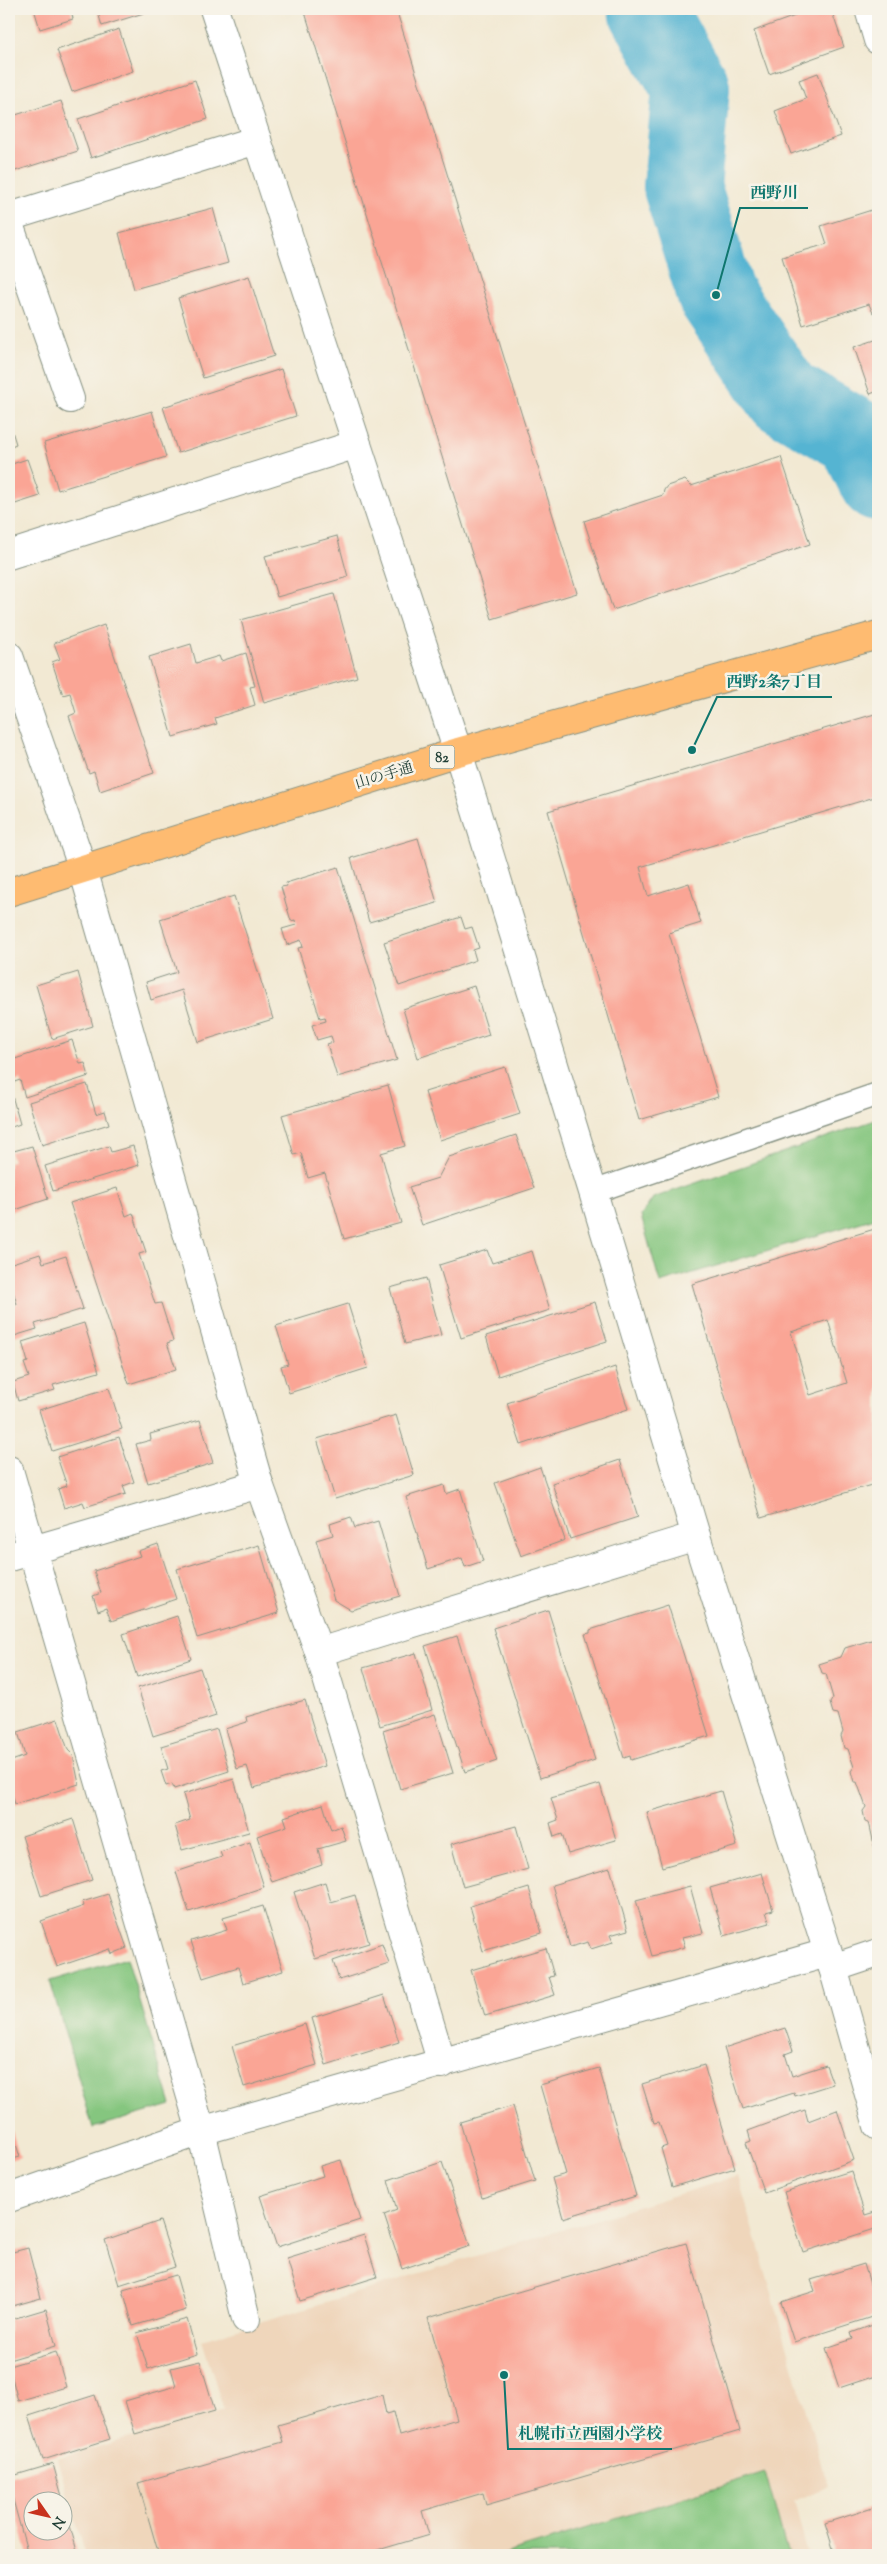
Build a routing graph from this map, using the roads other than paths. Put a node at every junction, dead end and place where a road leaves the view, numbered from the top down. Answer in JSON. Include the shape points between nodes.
{"nodes":[{"id":1,"x":214,"y":9,"type":"edge"},
{"id":2,"x":869,"y":9,"type":"edge"},
{"id":3,"x":878,"y":40,"type":"edge"},
{"id":4,"x":257,"y":140,"type":"junction"},
{"id":5,"x":9,"y":217,"type":"edge"},
{"id":6,"x":9,"y":224,"type":"edge"},
{"id":7,"x":70,"y":399,"type":"dead end"},
{"id":8,"x":356,"y":444,"type":"junction"},
{"id":9,"x":9,"y":554,"type":"edge"},
{"id":10,"x":876,"y":642,"type":"edge"},
{"id":11,"x":9,"y":656,"type":"edge"},
{"id":12,"x":458,"y":752,"type":"junction"},
{"id":13,"x":83,"y":869,"type":"junction"},
{"id":14,"x":9,"y":892,"type":"edge"},
{"id":15,"x":878,"y":1094,"type":"edge"},
{"id":16,"x":594,"y":1192,"type":"junction"},
{"id":17,"x":9,"y":1470,"type":"edge"},
{"id":18,"x":259,"y":1484,"type":"junction"},
{"id":19,"x":696,"y":1536,"type":"junction"},
{"id":20,"x":21,"y":1553,"type":"edge"},
{"id":21,"x":319,"y":1652,"type":"junction"},
{"id":22,"x":878,"y":1953,"type":"edge"},
{"id":23,"x":830,"y":1961,"type":"junction"},
{"id":24,"x":442,"y":2064,"type":"junction"},
{"id":25,"x":878,"y":2126,"type":"edge"},
{"id":26,"x":201,"y":2132,"type":"junction"},
{"id":27,"x":9,"y":2198,"type":"edge"},
{"id":28,"x":246,"y":2319,"type":"dead end"}],
"edges":[{"from":1,"to":4,"type":"street"},
{"from":2,"to":3,"type":"street"},
{"from":4,"to":5,"type":"street"},
{"from":4,"to":8,"type":"street"},
{"from":6,"to":7,"type":"street"},
{"from":8,"to":9,"type":"street"},
{"from":8,"to":12,"type":"street"},
{"from":10,"to":12,"type":"main road","name":"山の手通","number":"82"},
{"from":11,"to":13,"type":"street"},
{"from":12,"to":13,"type":"main road","name":"山の手通","number":"82"},
{"from":12,"to":16,"type":"street"},
{"from":13,"to":14,"type":"main road","name":"山の手通","number":"82"},
{"from":13,"to":18,"type":"street"},
{"from":15,"to":16,"type":"lane"},
{"from":16,"to":19,"type":"street"},
{"from":17,"to":20,"type":"street"},
{"from":18,"to":20,"type":"street"},
{"from":18,"to":21,"type":"street"},
{"from":19,"to":21,"type":"street"},
{"from":19,"to":23,"type":"street"},
{"from":20,"to":26,"type":"street"},
{"from":21,"to":24,"type":"street"},
{"from":22,"to":23,"type":"street"},
{"from":23,"to":24,"type":"street"},
{"from":23,"to":25,"type":"street"},
{"from":24,"to":26,"type":"street"},
{"from":26,"to":27,"type":"street"},
{"from":26,"to":28,"type":"street"}]}
